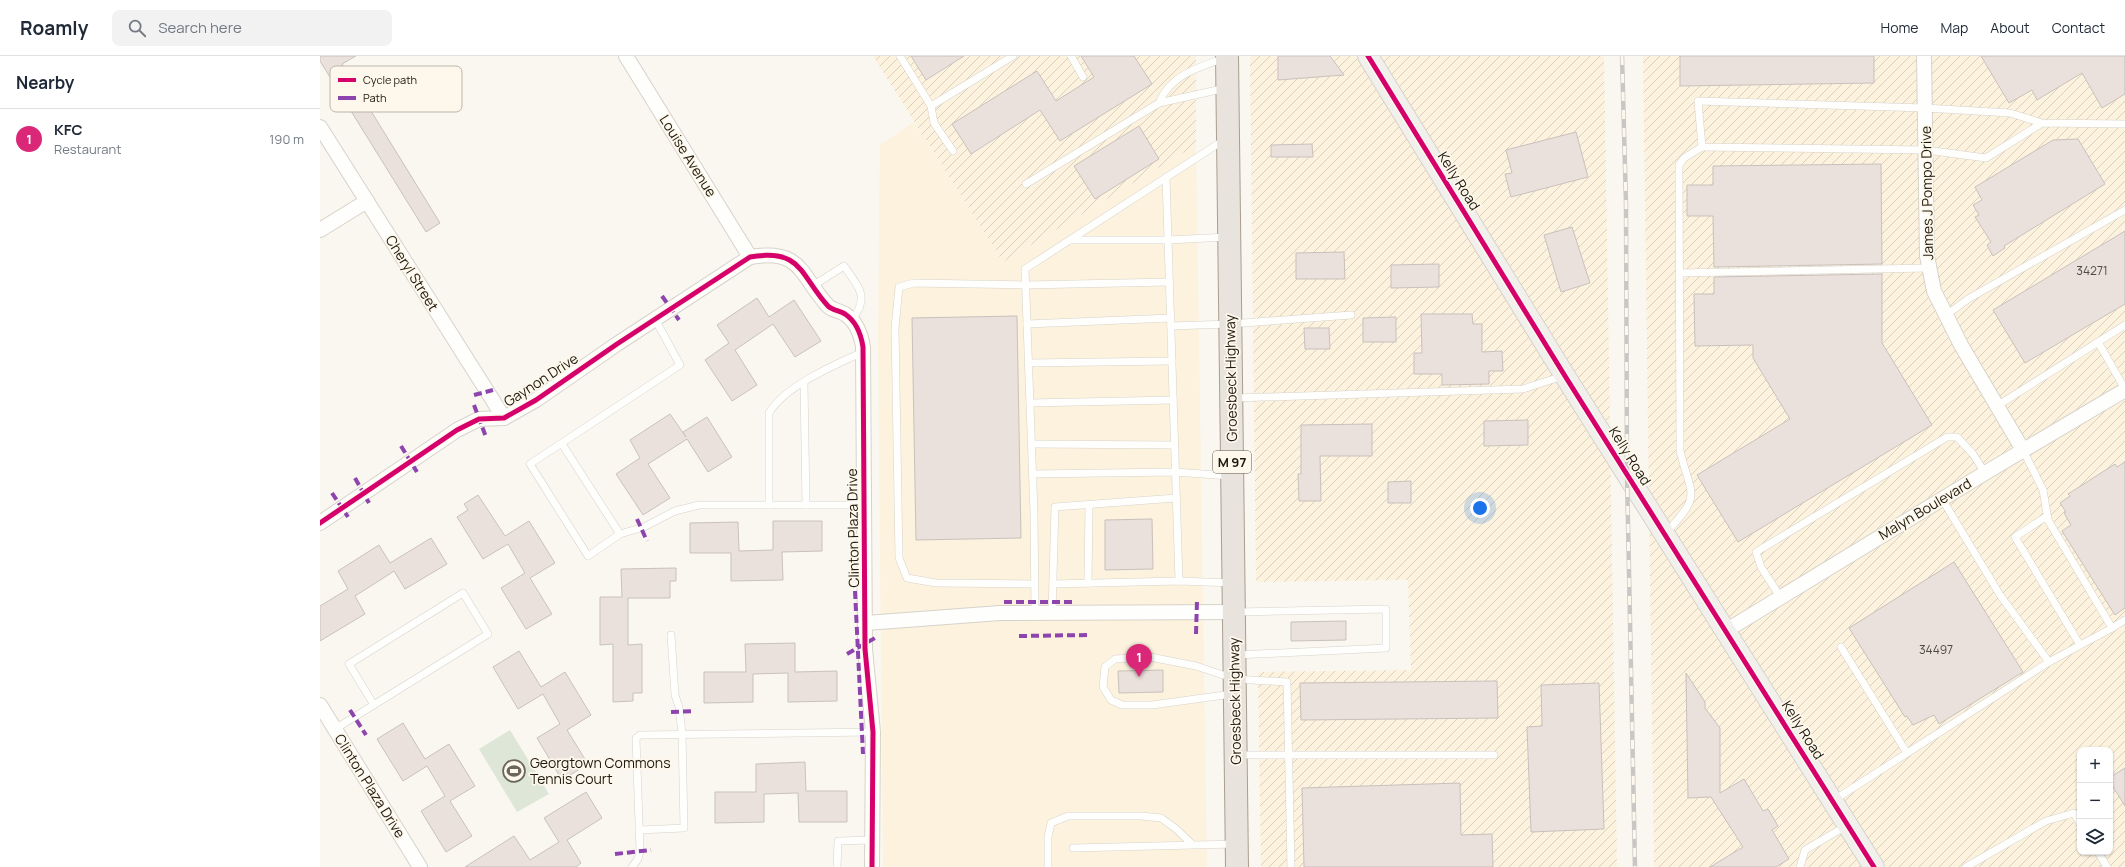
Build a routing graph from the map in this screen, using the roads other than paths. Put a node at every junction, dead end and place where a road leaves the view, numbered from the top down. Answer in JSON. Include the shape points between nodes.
{"nodes":[{"id":1,"x":626,"y":56,"type":"edge"},
{"id":2,"x":900,"y":56,"type":"edge"},
{"id":3,"x":1013,"y":56,"type":"edge"},
{"id":4,"x":1071,"y":56,"type":"edge"},
{"id":5,"x":1368,"y":56,"type":"edge"},
{"id":6,"x":1924,"y":56,"type":"edge"},
{"id":7,"x":1227,"y":57,"type":"edge"},
{"id":8,"x":1083,"y":77,"type":"dead end"},
{"id":9,"x":1227,"y":87,"type":"junction"},
{"id":10,"x":1159,"y":103,"type":"junction"},
{"id":11,"x":931,"y":106,"type":"junction"},
{"id":12,"x":1925,"y":108,"type":"junction"},
{"id":13,"x":2042,"y":123,"type":"junction"},
{"id":14,"x":2125,"y":124,"type":"edge"},
{"id":15,"x":320,"y":127,"type":"edge"},
{"id":16,"x":1228,"y":137,"type":"junction"},
{"id":17,"x":1702,"y":147,"type":"junction"},
{"id":18,"x":1926,"y":150,"type":"junction"},
{"id":19,"x":953,"y":151,"type":"dead end"},
{"id":20,"x":1166,"y":178,"type":"junction"},
{"id":21,"x":1026,"y":184,"type":"dead end"},
{"id":22,"x":367,"y":201,"type":"junction"},
{"id":23,"x":2125,"y":210,"type":"edge"},
{"id":24,"x":320,"y":230,"type":"edge"},
{"id":25,"x":1229,"y":237,"type":"junction"},
{"id":26,"x":1069,"y":240,"type":"junction"},
{"id":27,"x":1168,"y":240,"type":"junction"},
{"id":28,"x":750,"y":257,"type":"junction"},
{"id":29,"x":1928,"y":268,"type":"junction"},
{"id":30,"x":1679,"y":273,"type":"junction"},
{"id":31,"x":1169,"y":282,"type":"junction"},
{"id":32,"x":814,"y":285,"type":"junction"},
{"id":33,"x":1026,"y":285,"type":"junction"},
{"id":34,"x":1351,"y":315,"type":"dead end"},
{"id":35,"x":1945,"y":316,"type":"junction"},
{"id":36,"x":1171,"y":318,"type":"junction"},
{"id":37,"x":655,"y":319,"type":"junction"},
{"id":38,"x":852,"y":320,"type":"junction"},
{"id":39,"x":1027,"y":324,"type":"junction"},
{"id":40,"x":1230,"y":324,"type":"junction"},
{"id":41,"x":2125,"y":325,"type":"edge"},
{"id":42,"x":1171,"y":326,"type":"junction"},
{"id":43,"x":2098,"y":342,"type":"junction"},
{"id":44,"x":863,"y":352,"type":"junction"},
{"id":45,"x":1172,"y":361,"type":"junction"},
{"id":46,"x":1028,"y":363,"type":"junction"},
{"id":47,"x":1566,"y":376,"type":"junction"},
{"id":48,"x":804,"y":383,"type":"junction"},
{"id":49,"x":2125,"y":389,"type":"edge"},
{"id":50,"x":1231,"y":398,"type":"junction"},
{"id":51,"x":1173,"y":400,"type":"junction"},
{"id":52,"x":1030,"y":403,"type":"junction"},
{"id":53,"x":1997,"y":406,"type":"junction"},
{"id":54,"x":504,"y":418,"type":"junction"},
{"id":55,"x":562,"y":444,"type":"junction"},
{"id":56,"x":1031,"y":444,"type":"junction"},
{"id":57,"x":1174,"y":445,"type":"junction"},
{"id":58,"x":2023,"y":450,"type":"junction"},
{"id":59,"x":1175,"y":472,"type":"junction"},
{"id":60,"x":1985,"y":473,"type":"junction"},
{"id":61,"x":1032,"y":474,"type":"junction"},
{"id":62,"x":1232,"y":476,"type":"junction"},
{"id":63,"x":1176,"y":498,"type":"junction"},
{"id":64,"x":1942,"y":499,"type":"junction"},
{"id":65,"x":769,"y":505,"type":"junction"},
{"id":66,"x":806,"y":505,"type":"junction"},
{"id":67,"x":864,"y":505,"type":"junction"},
{"id":68,"x":1089,"y":505,"type":"junction"},
{"id":69,"x":2047,"y":516,"type":"junction"},
{"id":70,"x":320,"y":523,"type":"edge"},
{"id":71,"x":620,"y":534,"type":"junction"},
{"id":72,"x":1665,"y":534,"type":"junction"},
{"id":73,"x":1179,"y":581,"type":"junction"},
{"id":74,"x":1088,"y":583,"type":"junction"},
{"id":75,"x":1234,"y":583,"type":"junction"},
{"id":76,"x":1034,"y":584,"type":"junction"},
{"id":77,"x":1053,"y":584,"type":"junction"},
{"id":78,"x":1781,"y":598,"type":"junction"},
{"id":79,"x":1234,"y":612,"type":"junction"},
{"id":80,"x":1034,"y":613,"type":"junction"},
{"id":81,"x":1052,"y":613,"type":"junction"},
{"id":82,"x":2125,"y":620,"type":"edge"},
{"id":83,"x":866,"y":623,"type":"junction"},
{"id":84,"x":2112,"y":628,"type":"junction"},
{"id":85,"x":1727,"y":630,"type":"junction"},
{"id":86,"x":671,"y":635,"type":"dead end"},
{"id":87,"x":2080,"y":645,"type":"junction"},
{"id":88,"x":1841,"y":647,"type":"dead end"},
{"id":89,"x":1235,"y":655,"type":"junction"},
{"id":90,"x":2049,"y":662,"type":"junction"},
{"id":91,"x":1235,"y":686,"type":"junction"},
{"id":92,"x":320,"y":705,"type":"edge"},
{"id":93,"x":374,"y":705,"type":"junction"},
{"id":94,"x":335,"y":729,"type":"junction"},
{"id":95,"x":873,"y":732,"type":"junction"},
{"id":96,"x":682,"y":733,"type":"junction"},
{"id":97,"x":1907,"y":753,"type":"junction"},
{"id":98,"x":1236,"y":754,"type":"junction"},
{"id":99,"x":1290,"y":754,"type":"junction"},
{"id":100,"x":1494,"y":755,"type":"dead end"},
{"id":101,"x":1833,"y":801,"type":"junction"},
{"id":102,"x":2077,"y":819,"type":"edge"},
{"id":103,"x":1848,"y":825,"type":"junction"},
{"id":104,"x":639,"y":830,"type":"junction"},
{"id":105,"x":872,"y":840,"type":"junction"},
{"id":106,"x":1192,"y":844,"type":"junction"},
{"id":107,"x":1237,"y":844,"type":"junction"},
{"id":108,"x":1073,"y":848,"type":"dead end"},
{"id":109,"x":2100,"y":855,"type":"edge"},
{"id":110,"x":420,"y":867,"type":"edge"},
{"id":111,"x":632,"y":867,"type":"edge"},
{"id":112,"x":837,"y":867,"type":"edge"},
{"id":113,"x":872,"y":867,"type":"edge"},
{"id":114,"x":1048,"y":867,"type":"edge"},
{"id":115,"x":1237,"y":867,"type":"edge"},
{"id":116,"x":1291,"y":867,"type":"edge"},
{"id":117,"x":1800,"y":867,"type":"edge"},
{"id":118,"x":1874,"y":867,"type":"edge"},
{"id":119,"x":1966,"y":867,"type":"edge"},
{"id":120,"x":2107,"y":867,"type":"edge"}],
"edges":[{"from":1,"to":28,"type":"street","name":"Louise Avenue"},
{"from":2,"to":11,"type":"lane"},
{"from":3,"to":11,"type":"lane"},
{"from":4,"to":8,"type":"lane"},
{"from":5,"to":47,"type":"street","name":"Kelly Road"},
{"from":6,"to":12,"type":"street","name":"James J Pompo Drive"},
{"from":7,"to":9,"type":"main road","name":"Groesbeck Highway","number":"M 97"},
{"from":7,"to":10,"type":"lane","via":[[1193,69],[1175,80]]},
{"from":9,"to":10,"type":"lane"},
{"from":9,"to":16,"type":"main road","name":"Groesbeck Highway","number":"M 97"},
{"from":10,"to":21,"type":"lane"},
{"from":11,"to":19,"type":"lane","via":[[934,123]]},
{"from":12,"to":13,"type":"lane","via":[[2010,113]]},
{"from":12,"to":17,"type":"lane","via":[[1698,101]]},
{"from":12,"to":18,"type":"street","name":"James J Pompo Drive"},
{"from":13,"to":14,"type":"lane"},
{"from":13,"to":18,"type":"lane","via":[[1986,158]]},
{"from":15,"to":22,"type":"street","name":"Cheryl Street"},
{"from":16,"to":20,"type":"lane"},
{"from":16,"to":25,"type":"main road","name":"Groesbeck Highway","number":"M 97"},
{"from":17,"to":18,"type":"lane"},
{"from":17,"to":30,"type":"lane","via":[[1684,158],[1679,166]]},
{"from":18,"to":29,"type":"street","name":"James J Pompo Drive"},
{"from":20,"to":26,"type":"lane"},
{"from":20,"to":27,"type":"lane"},
{"from":22,"to":24,"type":"street"},
{"from":22,"to":54,"type":"street","name":"Cheryl Street"},
{"from":23,"to":35,"type":"lane","via":[[1968,299]]},
{"from":25,"to":27,"type":"lane"},
{"from":25,"to":40,"type":"main road","name":"Groesbeck Highway","number":"M 97"},
{"from":26,"to":27,"type":"lane"},
{"from":26,"to":33,"type":"lane","via":[[1025,269]]},
{"from":27,"to":31,"type":"lane"},
{"from":28,"to":32,"type":"street","name":"Clinton Plaza Drive","via":[[767,254],[791,261],[802,269]]},
{"from":28,"to":37,"type":"street","name":"Gaynon Drive"},
{"from":29,"to":30,"type":"lane"},
{"from":29,"to":35,"type":"street","name":"James J Pompo Drive","via":[[1934,291]]},
{"from":30,"to":72,"type":"lane","via":[[1680,451],[1691,487],[1692,500],[1686,512]]},
{"from":31,"to":33,"type":"lane"},
{"from":31,"to":36,"type":"lane"},
{"from":32,"to":38,"type":"street","name":"Clinton Plaza Drive","via":[[829,307]]},
{"from":32,"to":38,"type":"lane","via":[[844,266],[862,293],[861,308]]},
{"from":33,"to":39,"type":"lane"},
{"from":33,"to":76,"type":"lane","via":[[914,283],[899,287],[895,328],[899,558],[907,578],[936,583]]},
{"from":34,"to":40,"type":"lane"},
{"from":35,"to":53,"type":"street","name":"James J Pompo Drive"},
{"from":36,"to":39,"type":"lane"},
{"from":36,"to":42,"type":"lane"},
{"from":37,"to":54,"type":"street","name":"Gaynon Drive","via":[[536,400]]},
{"from":37,"to":55,"type":"lane","via":[[680,365]]},
{"from":38,"to":44,"type":"street","name":"Clinton Plaza Drive","via":[[862,336]]},
{"from":39,"to":46,"type":"lane"},
{"from":40,"to":42,"type":"lane"},
{"from":40,"to":50,"type":"main road","name":"Groesbeck Highway","number":"M 97"},
{"from":41,"to":43,"type":"lane"},
{"from":42,"to":45,"type":"lane"},
{"from":43,"to":49,"type":"lane"},
{"from":43,"to":53,"type":"lane"},
{"from":44,"to":48,"type":"lane","via":[[825,369]]},
{"from":44,"to":67,"type":"street","name":"Clinton Plaza Drive"},
{"from":45,"to":46,"type":"lane"},
{"from":45,"to":51,"type":"lane"},
{"from":46,"to":52,"type":"lane"},
{"from":47,"to":50,"type":"lane","via":[[1523,389]]},
{"from":47,"to":72,"type":"street","name":"Kelly Road"},
{"from":48,"to":65,"type":"lane","via":[[776,401],[769,413]]},
{"from":48,"to":66,"type":"lane"},
{"from":49,"to":58,"type":"street","name":"Malyn Boulevard"},
{"from":50,"to":62,"type":"main road","name":"Groesbeck Highway","number":"M 97"},
{"from":51,"to":52,"type":"lane"},
{"from":51,"to":57,"type":"lane"},
{"from":52,"to":56,"type":"lane"},
{"from":53,"to":58,"type":"street","name":"James J Pompo Drive"},
{"from":54,"to":70,"type":"street","name":"Gaynon Drive","via":[[479,420],[457,430]]},
{"from":55,"to":71,"type":"lane"},
{"from":55,"to":71,"type":"lane","via":[[530,464],[588,556]]},
{"from":56,"to":57,"type":"lane"},
{"from":56,"to":61,"type":"lane"},
{"from":57,"to":59,"type":"lane"},
{"from":58,"to":60,"type":"street","name":"Malyn Boulevard"},
{"from":58,"to":69,"type":"lane","via":[[2043,490]]},
{"from":59,"to":61,"type":"lane"},
{"from":59,"to":62,"type":"lane"},
{"from":59,"to":63,"type":"lane"},
{"from":60,"to":64,"type":"street","name":"Malyn Boulevard"},
{"from":60,"to":78,"type":"lane","via":[[1958,437],[1947,437],[1756,552],[1761,567]]},
{"from":61,"to":76,"type":"lane"},
{"from":62,"to":75,"type":"main road","name":"Groesbeck Highway","number":"M 97"},
{"from":63,"to":68,"type":"lane"},
{"from":63,"to":73,"type":"lane"},
{"from":64,"to":78,"type":"street","name":"Malyn Boulevard"},
{"from":64,"to":90,"type":"lane","via":[[2000,595]]},
{"from":65,"to":66,"type":"lane"},
{"from":65,"to":71,"type":"lane","via":[[699,505],[675,511],[644,527]]},
{"from":66,"to":67,"type":"lane"},
{"from":67,"to":83,"type":"street","name":"Clinton Plaza Drive"},
{"from":68,"to":74,"type":"lane"},
{"from":68,"to":77,"type":"lane","via":[[1055,507]]},
{"from":69,"to":84,"type":"lane"},
{"from":69,"to":87,"type":"lane","via":[[2015,537]]},
{"from":72,"to":85,"type":"street","name":"Kelly Road"},
{"from":73,"to":74,"type":"lane"},
{"from":73,"to":75,"type":"lane"},
{"from":74,"to":77,"type":"lane"},
{"from":75,"to":79,"type":"main road","name":"Groesbeck Highway","number":"M 97"},
{"from":76,"to":80,"type":"lane"},
{"from":77,"to":81,"type":"lane"},
{"from":78,"to":85,"type":"street","name":"Malyn Boulevard"},
{"from":79,"to":81,"type":"street"},
{"from":79,"to":89,"type":"main road","name":"Groesbeck Highway","number":"M 97"},
{"from":79,"to":89,"type":"lane","via":[[1386,609],[1386,648]]},
{"from":80,"to":81,"type":"street"},
{"from":80,"to":83,"type":"street","via":[[1000,613]]},
{"from":82,"to":84,"type":"lane"},
{"from":83,"to":95,"type":"street","name":"Clinton Plaza Drive","via":[[865,649]]},
{"from":84,"to":87,"type":"lane"},
{"from":85,"to":101,"type":"street","name":"Kelly Road"},
{"from":86,"to":96,"type":"lane","via":[[675,695]]},
{"from":87,"to":90,"type":"lane"},
{"from":88,"to":97,"type":"lane"},
{"from":89,"to":91,"type":"main road","name":"Groesbeck Highway","number":"M 97"},
{"from":90,"to":97,"type":"lane"},
{"from":91,"to":91,"type":"lane","via":[[1196,666],[1150,657],[1115,659],[1105,667],[1103,687],[1111,700],[1122,706],[1152,705]]},
{"from":91,"to":98,"type":"main road","name":"Groesbeck Highway","number":"M 97"},
{"from":91,"to":99,"type":"lane","via":[[1287,682]]},
{"from":92,"to":94,"type":"street","name":"Clinton Plaza Drive"},
{"from":93,"to":93,"type":"lane","via":[[488,634],[464,593],[349,664]]},
{"from":93,"to":94,"type":"lane"},
{"from":94,"to":110,"type":"street","name":"Clinton Plaza Drive"},
{"from":95,"to":96,"type":"lane"},
{"from":95,"to":105,"type":"street","name":"Clinton Plaza Drive"},
{"from":96,"to":104,"type":"lane","via":[[640,735],[636,738]]},
{"from":96,"to":104,"type":"lane","via":[[684,828]]},
{"from":97,"to":101,"type":"lane"},
{"from":98,"to":99,"type":"lane"},
{"from":98,"to":107,"type":"main road","name":"Groesbeck Highway","number":"M 97"},
{"from":99,"to":100,"type":"lane"},
{"from":99,"to":116,"type":"lane"},
{"from":101,"to":103,"type":"street","name":"Kelly Road"},
{"from":102,"to":119,"type":"lane","via":[[2074,813],[2046,821]]},
{"from":103,"to":117,"type":"lane","via":[[1806,850]]},
{"from":103,"to":118,"type":"street","name":"Kelly Road"},
{"from":104,"to":111,"type":"lane","via":[[640,851]]},
{"from":105,"to":112,"type":"lane","via":[[838,841]]},
{"from":105,"to":113,"type":"street","name":"Clinton Plaza Drive"},
{"from":106,"to":107,"type":"lane"},
{"from":106,"to":108,"type":"lane"},
{"from":106,"to":114,"type":"lane","via":[[1161,818],[1068,816],[1051,823],[1048,837]]},
{"from":107,"to":115,"type":"main road","name":"Groesbeck Highway","number":"M 97"},
{"from":109,"to":120,"type":"lane"}]}
